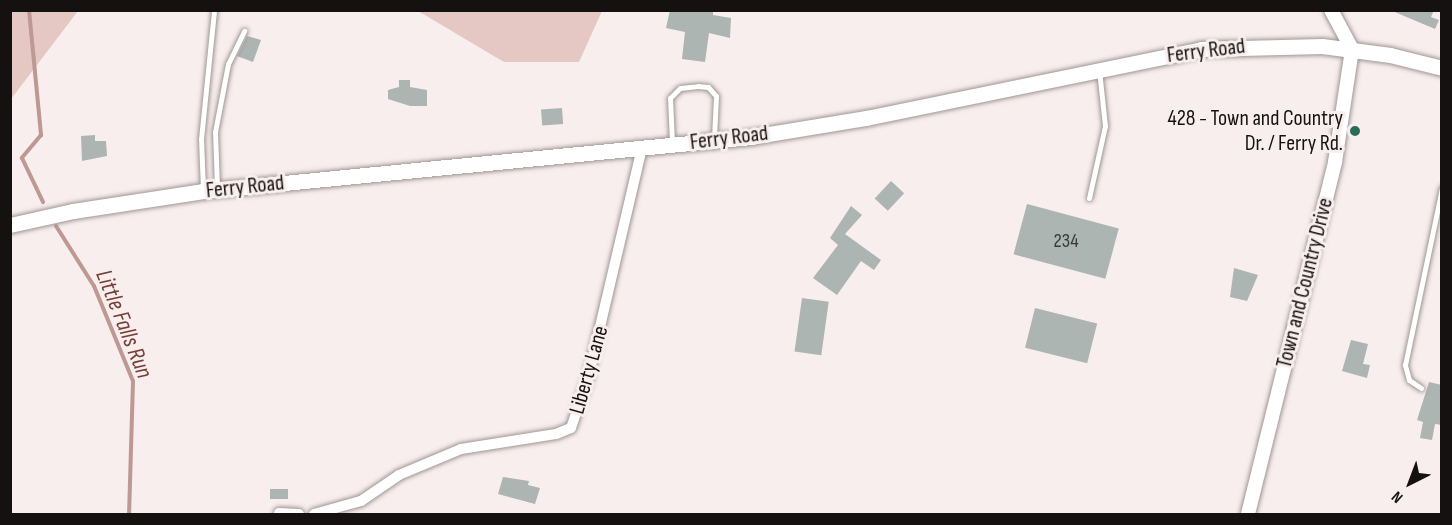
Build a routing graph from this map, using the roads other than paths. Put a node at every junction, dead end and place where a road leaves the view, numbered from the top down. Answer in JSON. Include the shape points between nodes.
{"nodes":[{"id":1,"x":214,"y":10,"type":"edge"},
{"id":2,"x":1331,"y":10,"type":"edge"},
{"id":3,"x":244,"y":31,"type":"dead end"},
{"id":4,"x":1352,"y":49,"type":"junction"},
{"id":5,"x":1442,"y":68,"type":"edge"},
{"id":6,"x":1099,"y":69,"type":"junction"},
{"id":7,"x":714,"y":141,"type":"junction"},
{"id":8,"x":672,"y":145,"type":"junction"},
{"id":9,"x":642,"y":148,"type":"junction"},
{"id":10,"x":1442,"y":188,"type":"edge"},
{"id":11,"x":210,"y":191,"type":"junction"},
{"id":12,"x":1089,"y":198,"type":"dead end"},
{"id":13,"x":10,"y":225,"type":"edge"},
{"id":14,"x":1421,"y":388,"type":"dead end"},
{"id":15,"x":279,"y":513,"type":"dead end"},
{"id":16,"x":299,"y":514,"type":"edge"},
{"id":17,"x":314,"y":514,"type":"edge"},
{"id":18,"x":1248,"y":514,"type":"edge"}],
"edges":[{"from":1,"to":11,"type":"lane","via":[[201,140]]},
{"from":2,"to":4,"type":"street"},
{"from":3,"to":11,"type":"lane","via":[[228,64],[215,132]]},
{"from":4,"to":5,"type":"main road","name":"Ferry Road"},
{"from":4,"to":6,"type":"main road","name":"Ferry Road","via":[[1239,46]]},
{"from":4,"to":18,"type":"street","name":"Town and Country Drive","via":[[1335,162]]},
{"from":6,"to":7,"type":"main road","name":"Ferry Road","via":[[866,118]]},
{"from":6,"to":12,"type":"lane","via":[[1105,126]]},
{"from":7,"to":8,"type":"main road","name":"Ferry Road"},
{"from":7,"to":8,"type":"lane","via":[[716,96],[708,87],[680,87],[670,98]]},
{"from":8,"to":9,"type":"main road","name":"Ferry Road"},
{"from":9,"to":11,"type":"main road","name":"Ferry Road"},
{"from":9,"to":17,"type":"street","name":"Liberty Lane","via":[[597,344],[577,420],[571,428],[556,434],[461,449],[399,474],[361,501]]},
{"from":10,"to":14,"type":"lane","via":[[1405,365],[1409,380]]},
{"from":11,"to":13,"type":"main road","name":"Ferry Road","via":[[85,209]]},
{"from":15,"to":16,"type":"street"}]}
